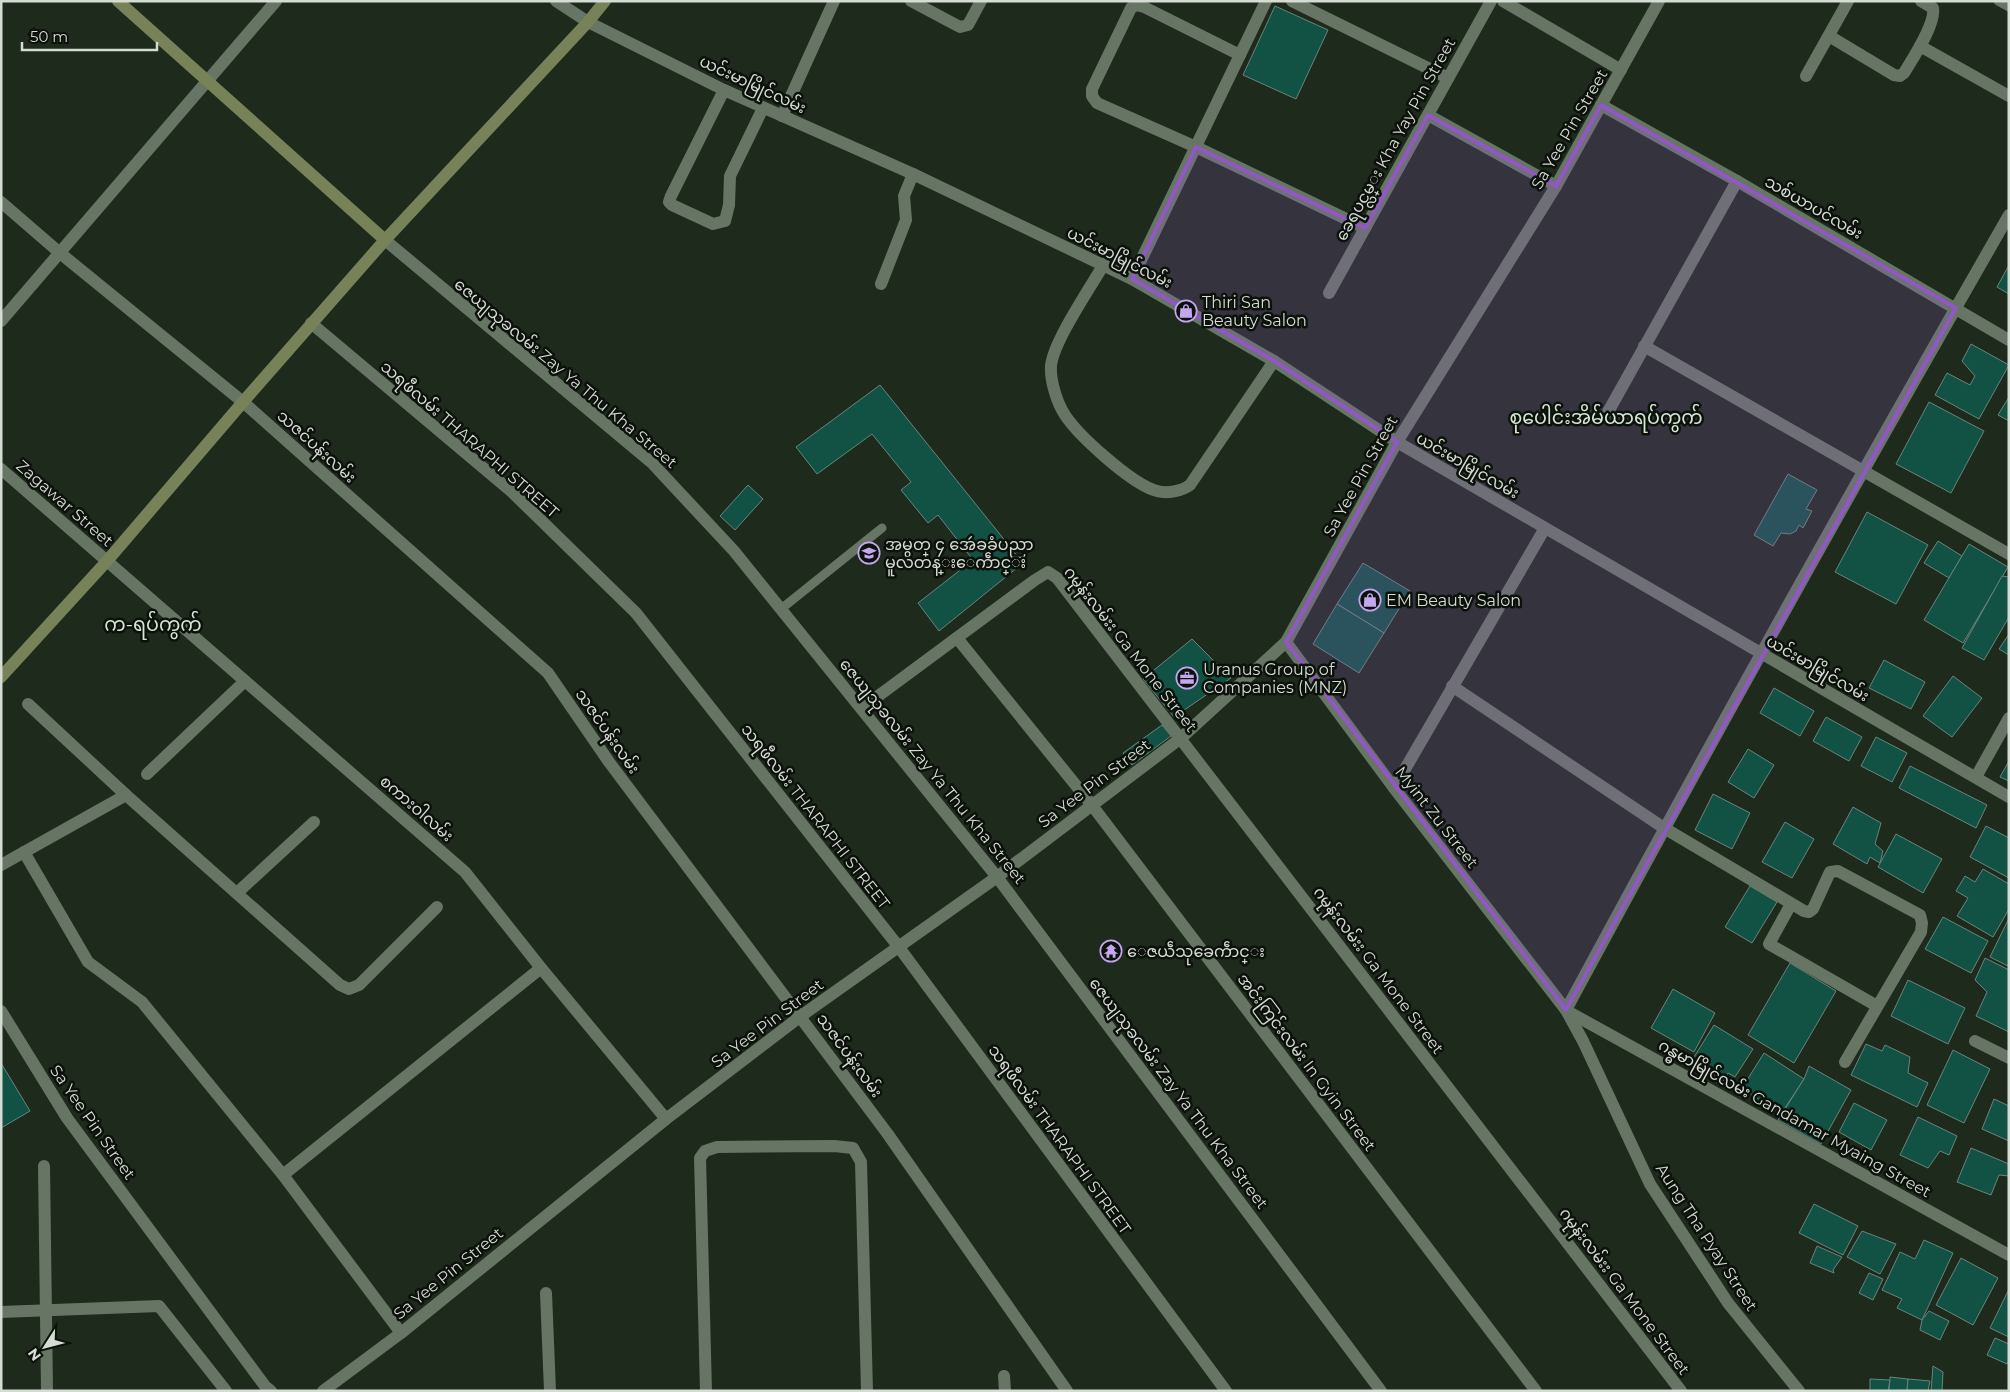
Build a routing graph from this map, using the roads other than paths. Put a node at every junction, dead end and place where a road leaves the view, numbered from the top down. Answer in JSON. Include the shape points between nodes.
{"nodes":[{"id":1,"x":118,"y":1,"type":"edge"},
{"id":2,"x":276,"y":1,"type":"edge"},
{"id":3,"x":556,"y":1,"type":"edge"},
{"id":4,"x":605,"y":1,"type":"edge"},
{"id":5,"x":834,"y":1,"type":"edge"},
{"id":6,"x":911,"y":1,"type":"edge"},
{"id":7,"x":981,"y":1,"type":"edge"},
{"id":8,"x":1266,"y":1,"type":"edge"},
{"id":9,"x":1292,"y":1,"type":"edge"},
{"id":10,"x":1491,"y":1,"type":"edge"},
{"id":11,"x":1503,"y":1,"type":"edge"},
{"id":12,"x":1659,"y":1,"type":"edge"},
{"id":13,"x":1848,"y":1,"type":"edge"},
{"id":14,"x":1922,"y":1,"type":"edge"},
{"id":15,"x":1998,"y":1,"type":"edge"},
{"id":16,"x":2009,"y":7,"type":"edge"},
{"id":17,"x":588,"y":22,"type":"junction"},
{"id":18,"x":1829,"y":36,"type":"junction"},
{"id":19,"x":1920,"y":46,"type":"junction"},
{"id":20,"x":1240,"y":55,"type":"junction"},
{"id":21,"x":1621,"y":70,"type":"junction"},
{"id":22,"x":1806,"y":76,"type":"dead end"},
{"id":23,"x":1448,"y":78,"type":"junction"},
{"id":24,"x":208,"y":81,"type":"junction"},
{"id":25,"x":724,"y":90,"type":"junction"},
{"id":26,"x":2009,"y":96,"type":"edge"},
{"id":27,"x":1601,"y":106,"type":"junction"},
{"id":28,"x":763,"y":108,"type":"junction"},
{"id":29,"x":1428,"y":115,"type":"junction"},
{"id":30,"x":782,"y":116,"type":"junction"},
{"id":31,"x":1196,"y":147,"type":"junction"},
{"id":32,"x":913,"y":174,"type":"junction"},
{"id":33,"x":1737,"y":181,"type":"junction"},
{"id":34,"x":1556,"y":186,"type":"junction"},
{"id":35,"x":1,"y":202,"type":"edge"},
{"id":36,"x":2009,"y":215,"type":"edge"},
{"id":37,"x":1365,"y":228,"type":"junction"},
{"id":38,"x":385,"y":240,"type":"junction"},
{"id":39,"x":60,"y":253,"type":"junction"},
{"id":40,"x":1104,"y":264,"type":"junction"},
{"id":41,"x":1132,"y":279,"type":"junction"},
{"id":42,"x":881,"y":284,"type":"dead end"},
{"id":43,"x":1329,"y":293,"type":"dead end"},
{"id":44,"x":1956,"y":308,"type":"junction"},
{"id":45,"x":1,"y":321,"type":"edge"},
{"id":46,"x":311,"y":324,"type":"junction"},
{"id":47,"x":2009,"y":340,"type":"edge"},
{"id":48,"x":1644,"y":346,"type":"junction"},
{"id":49,"x":1274,"y":361,"type":"junction"},
{"id":50,"x":243,"y":402,"type":"junction"},
{"id":51,"x":1608,"y":412,"type":"dead end"},
{"id":52,"x":1397,"y":442,"type":"junction"},
{"id":53,"x":1,"y":469,"type":"edge"},
{"id":54,"x":1862,"y":471,"type":"junction"},
{"id":55,"x":882,"y":528,"type":"dead end"},
{"id":56,"x":1545,"y":528,"type":"junction"},
{"id":57,"x":2009,"y":554,"type":"edge"},
{"id":58,"x":107,"y":561,"type":"junction"},
{"id":59,"x":782,"y":609,"type":"junction"},
{"id":60,"x":957,"y":638,"type":"junction"},
{"id":61,"x":1286,"y":642,"type":"junction"},
{"id":62,"x":1762,"y":654,"type":"junction"},
{"id":63,"x":1,"y":677,"type":"edge"},
{"id":64,"x":245,"y":681,"type":"junction"},
{"id":65,"x":1452,"y":686,"type":"junction"},
{"id":66,"x":28,"y":704,"type":"dead end"},
{"id":67,"x":862,"y":708,"type":"junction"},
{"id":68,"x":2009,"y":718,"type":"edge"},
{"id":69,"x":1181,"y":738,"type":"junction"},
{"id":70,"x":147,"y":774,"type":"dead end"},
{"id":71,"x":1976,"y":777,"type":"junction"},
{"id":72,"x":1394,"y":788,"type":"junction"},
{"id":73,"x":126,"y":795,"type":"junction"},
{"id":74,"x":2009,"y":797,"type":"edge"},
{"id":75,"x":1091,"y":804,"type":"junction"},
{"id":76,"x":314,"y":822,"type":"dead end"},
{"id":77,"x":1664,"y":828,"type":"junction"},
{"id":78,"x":24,"y":852,"type":"junction"},
{"id":79,"x":1,"y":865,"type":"edge"},
{"id":80,"x":997,"y":877,"type":"junction"},
{"id":81,"x":238,"y":892,"type":"junction"},
{"id":82,"x":1791,"y":904,"type":"junction"},
{"id":83,"x":437,"y":907,"type":"dead end"},
{"id":84,"x":898,"y":946,"type":"junction"},
{"id":85,"x":541,"y":968,"type":"junction"},
{"id":86,"x":1877,"y":1006,"type":"junction"},
{"id":87,"x":1566,"y":1010,"type":"junction"},
{"id":88,"x":1,"y":1011,"type":"edge"},
{"id":89,"x":801,"y":1016,"type":"junction"},
{"id":90,"x":1975,"y":1040,"type":"dead end"},
{"id":91,"x":2009,"y":1058,"type":"edge"},
{"id":92,"x":1845,"y":1062,"type":"dead end"},
{"id":93,"x":666,"y":1119,"type":"junction"},
{"id":94,"x":44,"y":1166,"type":"dead end"},
{"id":95,"x":283,"y":1175,"type":"junction"},
{"id":96,"x":2009,"y":1254,"type":"edge"},
{"id":97,"x":546,"y":1293,"type":"dead end"},
{"id":98,"x":47,"y":1310,"type":"junction"},
{"id":99,"x":1,"y":1312,"type":"edge"},
{"id":100,"x":401,"y":1333,"type":"junction"},
{"id":101,"x":1004,"y":1376,"type":"dead end"},
{"id":102,"x":47,"y":1391,"type":"edge"},
{"id":103,"x":226,"y":1391,"type":"edge"},
{"id":104,"x":271,"y":1391,"type":"edge"},
{"id":105,"x":323,"y":1391,"type":"edge"},
{"id":106,"x":550,"y":1391,"type":"edge"},
{"id":107,"x":706,"y":1391,"type":"edge"},
{"id":108,"x":867,"y":1391,"type":"edge"},
{"id":109,"x":1006,"y":1391,"type":"edge"},
{"id":110,"x":1066,"y":1391,"type":"edge"},
{"id":111,"x":1226,"y":1391,"type":"edge"},
{"id":112,"x":1381,"y":1391,"type":"edge"},
{"id":113,"x":1536,"y":1391,"type":"edge"},
{"id":114,"x":1681,"y":1391,"type":"edge"},
{"id":115,"x":1799,"y":1391,"type":"edge"}],
"edges":[{"from":1,"to":24,"type":"street"},
{"from":2,"to":24,"type":"street"},
{"from":3,"to":17,"type":"street","name":"ယင်းမာမြိုင်လမ်း"},
{"from":4,"to":17,"type":"street"},
{"from":5,"to":30,"type":"street"},
{"from":6,"to":7,"type":"street","via":[[960,27],[968,25]]},
{"from":8,"to":20,"type":"street"},
{"from":9,"to":23,"type":"street"},
{"from":10,"to":23,"type":"street","name":"ခေရပင္လမ္း Kha Yay Pin Street"},
{"from":11,"to":21,"type":"street"},
{"from":12,"to":21,"type":"street","name":"Sa Yee Pin Street"},
{"from":13,"to":18,"type":"street"},
{"from":14,"to":19,"type":"street","via":[[1933,8],[1934,14]]},
{"from":15,"to":16,"type":"lane"},
{"from":17,"to":25,"type":"street","name":"ယင်းမာမြိုင်လမ်း"},
{"from":17,"to":38,"type":"street"},
{"from":18,"to":19,"type":"street","via":[[1900,76]]},
{"from":18,"to":22,"type":"street"},
{"from":19,"to":26,"type":"street"},
{"from":20,"to":31,"type":"street"},
{"from":20,"to":31,"type":"street","via":[[1136,4],[1092,89],[1097,103]]},
{"from":21,"to":27,"type":"street","name":"Sa Yee Pin Street"},
{"from":23,"to":29,"type":"street","name":"ခေရပင္လမ္း Kha Yay Pin Street"},
{"from":24,"to":38,"type":"street"},
{"from":24,"to":39,"type":"street"},
{"from":25,"to":28,"type":"street","name":"ယင်းမာမြိုင်လမ်း"},
{"from":25,"to":28,"type":"street","via":[[670,202],[713,224],[725,221],[730,176]]},
{"from":27,"to":33,"type":"street","name":"သစ်ယာပင်လမ်း"},
{"from":27,"to":34,"type":"street","name":"Sa Yee Pin Street"},
{"from":28,"to":30,"type":"street","name":"ယင်းမာမြိုင်လမ်း"},
{"from":29,"to":34,"type":"street"},
{"from":29,"to":37,"type":"street","name":"ခေရပင္လမ္း Kha Yay Pin Street"},
{"from":30,"to":32,"type":"street","name":"ယင်းမာမြိုင်လမ်း"},
{"from":31,"to":37,"type":"street"},
{"from":31,"to":41,"type":"street"},
{"from":32,"to":40,"type":"street","name":"ယင်းမာမြိုင်လမ်း"},
{"from":32,"to":42,"type":"street","via":[[904,196],[906,220]]},
{"from":33,"to":44,"type":"street","name":"သစ်ယာပင်လမ်း"},
{"from":33,"to":48,"type":"street"},
{"from":34,"to":52,"type":"street","name":"Sa Yee Pin Street"},
{"from":35,"to":39,"type":"street","name":"သဇင်ပန်းလမ်း"},
{"from":36,"to":44,"type":"street"},
{"from":37,"to":43,"type":"street","name":"ခေရပင္လမ္း Kha Yay Pin Street"},
{"from":38,"to":46,"type":"street"},
{"from":38,"to":59,"type":"street","name":"ဇေယျသုခလမ်း Zay Ya Thu Kha Street","via":[[652,463],[734,551]]},
{"from":39,"to":45,"type":"street"},
{"from":39,"to":50,"type":"street","name":"သဇင်ပန်းလမ်း"},
{"from":40,"to":41,"type":"street","name":"ယင်းမာမြိုင်လမ်း"},
{"from":40,"to":49,"type":"street","via":[[1055,350],[1051,367],[1062,411],[1092,446],[1136,482],[1158,492],[1182,490],[1190,485]]},
{"from":41,"to":49,"type":"street","name":"ယင်းမာမြိုင်လမ်း"},
{"from":44,"to":47,"type":"street","name":"သစ်ယာပင်လမ်း"},
{"from":44,"to":54,"type":"street"},
{"from":46,"to":50,"type":"street"},
{"from":46,"to":84,"type":"street","name":"သရဖီလမ်း THARAPHI STREET","via":[[512,492],[636,614]]},
{"from":48,"to":51,"type":"street"},
{"from":48,"to":54,"type":"street"},
{"from":49,"to":52,"type":"street","name":"ယင်းမာမြိုင်လမ်း"},
{"from":50,"to":58,"type":"street"},
{"from":50,"to":89,"type":"street","name":"သဇင်ပန်းလမ်း","via":[[548,673],[609,762]]},
{"from":52,"to":56,"type":"street","name":"ယင်းမာမြိုင်လမ်း"},
{"from":52,"to":61,"type":"street","name":"Sa Yee Pin Street"},
{"from":53,"to":58,"type":"street","name":"Zagawar Street"},
{"from":54,"to":57,"type":"street"},
{"from":54,"to":62,"type":"street"},
{"from":55,"to":59,"type":"lane"},
{"from":56,"to":62,"type":"street","name":"ယင်းမာမြိုင်လမ်း"},
{"from":56,"to":65,"type":"street"},
{"from":58,"to":63,"type":"street"},
{"from":58,"to":64,"type":"street","name":"စကားဝါလမ်း"},
{"from":59,"to":67,"type":"street","name":"ဇေယျသုခလမ်း Zay Ya Thu Kha Street"},
{"from":60,"to":67,"type":"street"},
{"from":60,"to":69,"type":"street","name":"ဂမုန်းလမ်းး Ga Mone Street","via":[[1048,572],[1057,578]]},
{"from":60,"to":75,"type":"street","name":"အင်းကြင်းလမ်း In Gyin Street"},
{"from":61,"to":69,"type":"street","name":"Sa Yee Pin Street"},
{"from":61,"to":72,"type":"street","name":"Myint Zu Street"},
{"from":62,"to":71,"type":"street","name":"ယင်းမာမြိုင်လမ်း"},
{"from":62,"to":77,"type":"street"},
{"from":64,"to":70,"type":"street"},
{"from":64,"to":85,"type":"street","name":"စကားဝါလမ်း","via":[[465,872]]},
{"from":65,"to":72,"type":"street"},
{"from":65,"to":77,"type":"street"},
{"from":66,"to":73,"type":"street"},
{"from":67,"to":80,"type":"street","name":"ဇေယျသုခလမ်း Zay Ya Thu Kha Street"},
{"from":68,"to":71,"type":"street"},
{"from":69,"to":75,"type":"street","name":"Sa Yee Pin Street"},
{"from":69,"to":114,"type":"street","name":"ဂမုန်းလမ်းး Ga Mone Street"},
{"from":71,"to":74,"type":"street","name":"ယင်းမာမြိုင်လမ်း"},
{"from":72,"to":87,"type":"street","name":"Myint Zu Street"},
{"from":73,"to":78,"type":"street"},
{"from":73,"to":81,"type":"street"},
{"from":75,"to":80,"type":"street","name":"Sa Yee Pin Street"},
{"from":75,"to":113,"type":"street","name":"အင်းကြင်းလမ်း In Gyin Street"},
{"from":76,"to":81,"type":"street"},
{"from":77,"to":82,"type":"street"},
{"from":77,"to":87,"type":"street"},
{"from":78,"to":79,"type":"street"},
{"from":78,"to":95,"type":"street","via":[[88,962],[142,1002]]},
{"from":80,"to":84,"type":"street","name":"Sa Yee Pin Street"},
{"from":80,"to":112,"type":"street","name":"ဇေယျသုခလမ်း Zay Ya Thu Kha Street"},
{"from":81,"to":83,"type":"street","via":[[349,990],[359,985]]},
{"from":82,"to":86,"type":"street","via":[[1769,944]]},
{"from":82,"to":86,"type":"street","via":[[1809,912],[1830,872],[1838,871],[1920,915],[1921,932]]},
{"from":84,"to":89,"type":"street","name":"Sa Yee Pin Street"},
{"from":84,"to":111,"type":"street","name":"သရဖီလမ်း THARAPHI STREET"},
{"from":85,"to":93,"type":"street","name":"စကားဝါလမ်း"},
{"from":85,"to":95,"type":"street"},
{"from":86,"to":92,"type":"street"},
{"from":87,"to":96,"type":"street","name":"ဂန္ဓမာမြိုင်လမ်း Gandamar Myaing Street"},
{"from":87,"to":115,"type":"street","name":"Aung Tha Pyay Street","via":[[1650,1184],[1728,1302]]},
{"from":88,"to":104,"type":"street","name":"Sa Yee Pin Street","via":[[67,1118]]},
{"from":89,"to":93,"type":"street","name":"Sa Yee Pin Street"},
{"from":89,"to":110,"type":"street","name":"သဇင်ပန်းလမ်း","via":[[887,1133]]},
{"from":90,"to":91,"type":"street"},
{"from":93,"to":100,"type":"street","name":"Sa Yee Pin Street"},
{"from":94,"to":98,"type":"street"},
{"from":95,"to":100,"type":"street"},
{"from":97,"to":106,"type":"street"},
{"from":98,"to":99,"type":"street"},
{"from":98,"to":102,"type":"street"},
{"from":98,"to":103,"type":"street","via":[[159,1306]]},
{"from":100,"to":105,"type":"street","name":"Sa Yee Pin Street"},
{"from":101,"to":109,"type":"street"},
{"from":107,"to":108,"type":"street","via":[[700,1158],[705,1151],[717,1147],[834,1146],[853,1148],[861,1162]]}]}
